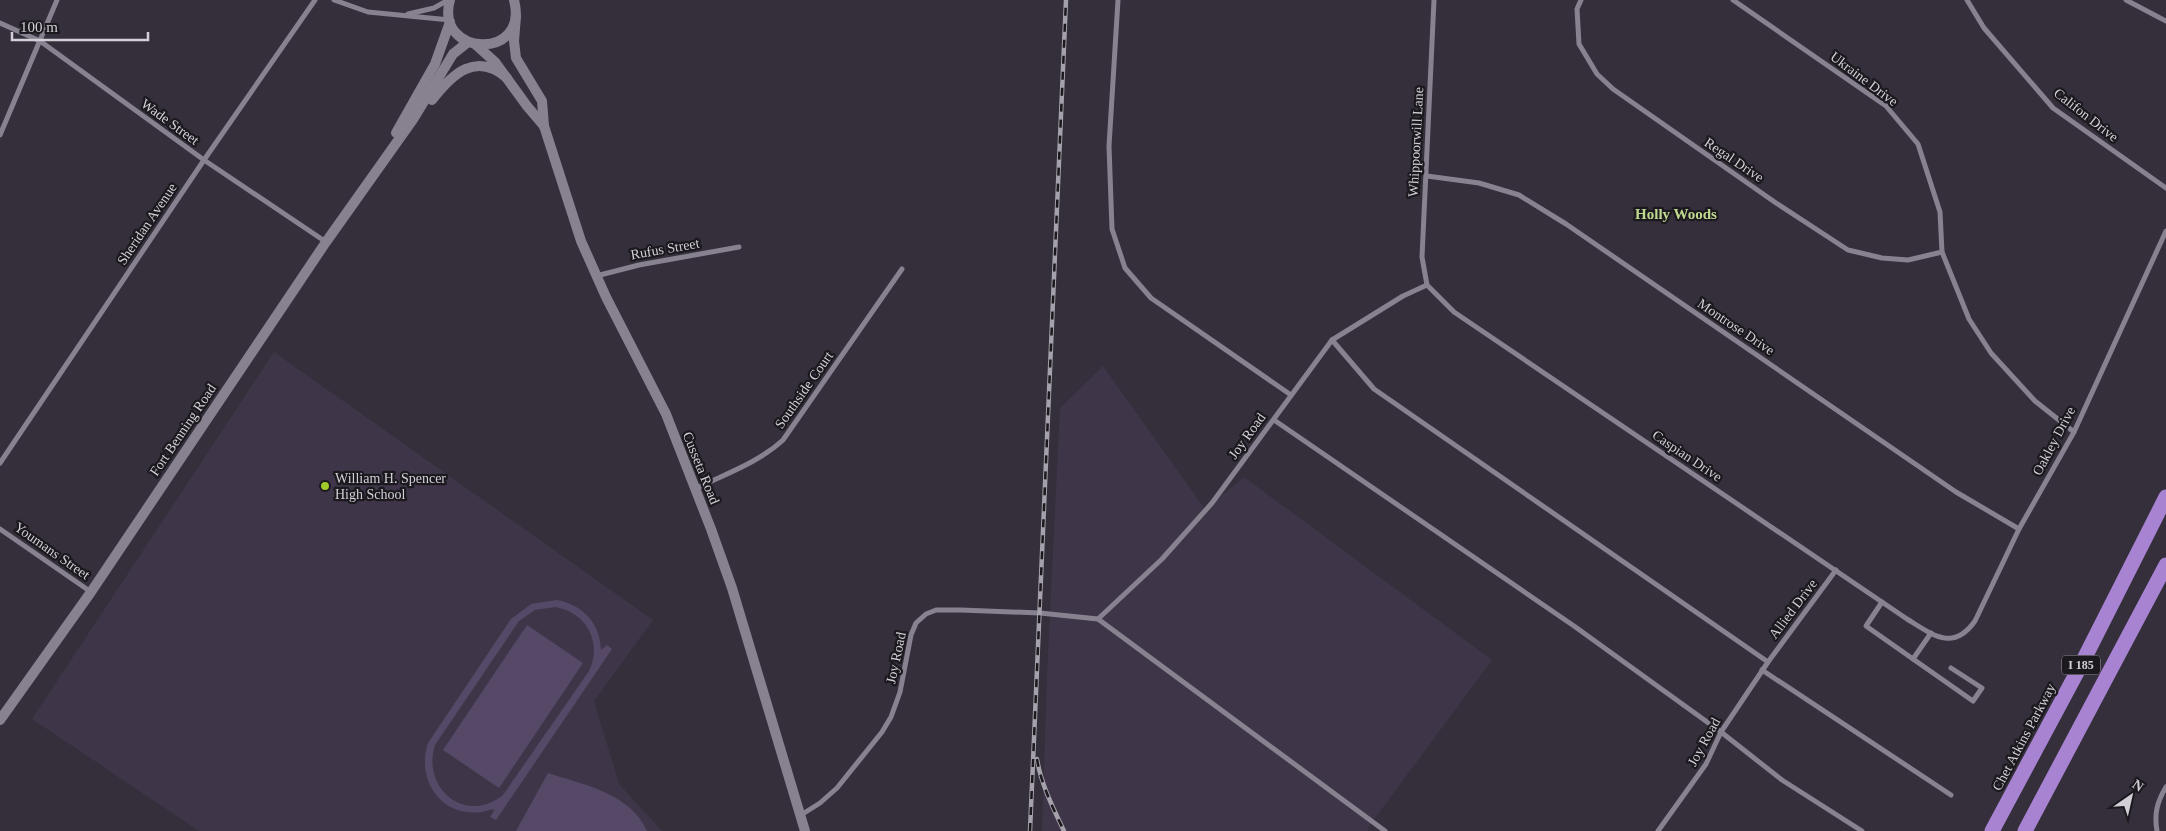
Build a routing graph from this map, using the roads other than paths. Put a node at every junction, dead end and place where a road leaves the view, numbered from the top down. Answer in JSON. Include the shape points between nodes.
{"nodes":[{"id":1,"x":58,"y":0,"type":"edge"},
{"id":2,"x":315,"y":0,"type":"edge"},
{"id":3,"x":334,"y":0,"type":"edge"},
{"id":4,"x":449,"y":0,"type":"edge"},
{"id":5,"x":1118,"y":0,"type":"edge"},
{"id":6,"x":1434,"y":0,"type":"edge"},
{"id":7,"x":1581,"y":0,"type":"edge"},
{"id":8,"x":1734,"y":0,"type":"edge"},
{"id":9,"x":1967,"y":0,"type":"edge"},
{"id":10,"x":2126,"y":0,"type":"edge"},
{"id":11,"x":517,"y":6,"type":"edge"},
{"id":12,"x":405,"y":15,"type":"junction"},
{"id":13,"x":450,"y":21,"type":"junction"},
{"id":14,"x":2166,"y":21,"type":"edge"},
{"id":15,"x":0,"y":24,"type":"edge"},
{"id":16,"x":40,"y":41,"type":"junction"},
{"id":17,"x":472,"y":43,"type":"junction"},
{"id":18,"x":507,"y":78,"type":"junction"},
{"id":19,"x":414,"y":118,"type":"junction"},
{"id":20,"x":544,"y":126,"type":"junction"},
{"id":21,"x":0,"y":135,"type":"edge"},
{"id":22,"x":388,"y":153,"type":"junction"},
{"id":23,"x":204,"y":160,"type":"junction"},
{"id":24,"x":1427,"y":176,"type":"junction"},
{"id":25,"x":2166,"y":188,"type":"edge"},
{"id":26,"x":2166,"y":231,"type":"edge"},
{"id":27,"x":326,"y":242,"type":"junction"},
{"id":28,"x":739,"y":246,"type":"dead end"},
{"id":29,"x":1942,"y":252,"type":"junction"},
{"id":30,"x":902,"y":269,"type":"dead end"},
{"id":31,"x":596,"y":277,"type":"junction"},
{"id":32,"x":1427,"y":285,"type":"junction"},
{"id":33,"x":1332,"y":340,"type":"junction"},
{"id":34,"x":1291,"y":395,"type":"junction"},
{"id":35,"x":1274,"y":420,"type":"junction"},
{"id":36,"x":2074,"y":432,"type":"junction"},
{"id":37,"x":0,"y":463,"type":"edge"},
{"id":38,"x":695,"y":489,"type":"junction"},
{"id":39,"x":2166,"y":497,"type":"edge"},
{"id":40,"x":0,"y":528,"type":"edge"},
{"id":41,"x":2019,"y":529,"type":"junction"},
{"id":42,"x":2166,"y":565,"type":"edge"},
{"id":43,"x":1836,"y":570,"type":"junction"},
{"id":44,"x":91,"y":592,"type":"junction"},
{"id":45,"x":1882,"y":602,"type":"junction"},
{"id":46,"x":1098,"y":619,"type":"junction"},
{"id":47,"x":1931,"y":633,"type":"junction"},
{"id":48,"x":1939,"y":638,"type":"joint"},
{"id":49,"x":1914,"y":659,"type":"junction"},
{"id":50,"x":1768,"y":662,"type":"junction"},
{"id":51,"x":1951,"y":668,"type":"dead end"},
{"id":52,"x":1762,"y":670,"type":"junction"},
{"id":53,"x":0,"y":720,"type":"edge"},
{"id":54,"x":1721,"y":732,"type":"junction"},
{"id":55,"x":2166,"y":787,"type":"edge"},
{"id":56,"x":1951,"y":795,"type":"dead end"},
{"id":57,"x":801,"y":816,"type":"junction"},
{"id":58,"x":805,"y":831,"type":"edge"},
{"id":59,"x":1385,"y":831,"type":"edge"},
{"id":60,"x":1658,"y":831,"type":"edge"},
{"id":61,"x":1862,"y":831,"type":"edge"},
{"id":62,"x":1992,"y":831,"type":"edge"},
{"id":63,"x":2025,"y":831,"type":"edge"},
{"id":64,"x":2157,"y":831,"type":"edge"}],
"edges":[{"from":1,"to":16,"type":"street"},
{"from":2,"to":23,"type":"street","name":"Sheridan Avenue"},
{"from":3,"to":12,"type":"street","via":[[368,12]]},
{"from":4,"to":12,"type":"street","via":[[434,8]]},
{"from":4,"to":13,"type":"street","name":"Fort Benning Road"},
{"from":5,"to":34,"type":"street","via":[[1109,146],[1112,229],[1125,268],[1151,298]]},
{"from":6,"to":24,"type":"street","name":"Whippoorwill Lane"},
{"from":7,"to":29,"type":"street","name":"Regal Drive","via":[[1577,9],[1579,44],[1597,74],[1649,116],[1848,250],[1908,260]]},
{"from":8,"to":29,"type":"street","name":"Ukraine Drive","via":[[1886,106],[1918,144],[1940,212]]},
{"from":9,"to":25,"type":"street","name":"Califon Drive","via":[[1984,28],[2053,108]]},
{"from":10,"to":14,"type":"street"},
{"from":11,"to":17,"type":"street","via":[[514,24],[505,37],[491,44]]},
{"from":11,"to":20,"type":"street","name":"Cusseta Road","via":[[516,58],[542,101]]},
{"from":12,"to":13,"type":"street"},
{"from":13,"to":17,"type":"street","name":"Cusseta Road","via":[[461,37]]},
{"from":13,"to":22,"type":"street","name":"Fort Benning Road","via":[[435,64],[392,140]]},
{"from":15,"to":16,"type":"street","name":"Wade Street"},
{"from":16,"to":21,"type":"street"},
{"from":16,"to":23,"type":"street","name":"Wade Street"},
{"from":17,"to":18,"type":"street","name":"Cusseta Road","via":[[495,62]]},
{"from":17,"to":19,"type":"street","name":"Fort Benning Road","via":[[453,54]]},
{"from":18,"to":19,"type":"street","via":[[493,68],[467,68],[447,80]]},
{"from":18,"to":20,"type":"street","name":"Cusseta Road"},
{"from":19,"to":22,"type":"street","name":"Fort Benning Road"},
{"from":20,"to":31,"type":"street","name":"Cusseta Road","via":[[580,241]]},
{"from":22,"to":27,"type":"street","name":"Fort Benning Road"},
{"from":23,"to":27,"type":"street","name":"Wade Street"},
{"from":23,"to":37,"type":"street","name":"Sheridan Avenue"},
{"from":24,"to":32,"type":"street","name":"Whippoorwill Lane","via":[[1422,257]]},
{"from":24,"to":41,"type":"street","name":"Montrose Drive","via":[[1479,184],[1519,195],[1956,492]]},
{"from":26,"to":36,"type":"street","name":"Oakley Drive"},
{"from":27,"to":44,"type":"street","name":"Fort Benning Road"},
{"from":28,"to":31,"type":"street","name":"Rufus Street","via":[[639,265]]},
{"from":29,"to":36,"type":"street","name":"Ukraine Drive","via":[[1969,319],[1992,353],[2035,401]]},
{"from":30,"to":38,"type":"street","name":"Southside Court","via":[[783,440],[771,452]]},
{"from":31,"to":38,"type":"street","name":"Cusseta Road","via":[[666,414]]},
{"from":32,"to":33,"type":"street","name":"Joy Road","via":[[1403,296]]},
{"from":32,"to":43,"type":"street","name":"Caspian Drive","via":[[1454,312]]},
{"from":33,"to":34,"type":"street","name":"Joy Road"},
{"from":33,"to":50,"type":"street","via":[[1374,389]]},
{"from":34,"to":35,"type":"street","name":"Joy Road"},
{"from":35,"to":46,"type":"street","name":"Joy Road","via":[[1206,510],[1162,559]]},
{"from":35,"to":54,"type":"street","via":[[1574,626]]},
{"from":36,"to":41,"type":"street","name":"Oakley Drive"},
{"from":38,"to":57,"type":"street","name":"Cusseta Road","via":[[732,588]]},
{"from":39,"to":62,"type":"highway","name":"Chet Atkins Parkway","number":"I 185"},
{"from":40,"to":44,"type":"street","name":"Youmans Street"},
{"from":41,"to":48,"type":"street","name":"Oakley Drive","via":[[1975,621],[1968,630],[1953,639]]},
{"from":42,"to":63,"type":"highway","number":"I 185"},
{"from":43,"to":45,"type":"street","name":"Caspian Drive"},
{"from":43,"to":50,"type":"street","name":"Allied Drive"},
{"from":44,"to":53,"type":"street","name":"Fort Benning Road"},
{"from":45,"to":47,"type":"street","name":"Caspian Drive"},
{"from":45,"to":49,"type":"street","via":[[1866,626]]},
{"from":46,"to":57,"type":"street","name":"Joy Road","via":[[961,610],[936,610],[926,614],[916,623],[911,635],[900,692],[882,732],[836,788]]},
{"from":46,"to":59,"type":"street"},
{"from":47,"to":48,"type":"street","name":"Caspian Drive"},
{"from":47,"to":49,"type":"street"},
{"from":49,"to":51,"type":"street","via":[[1973,702],[1982,688]]},
{"from":50,"to":52,"type":"street","name":"Joy Road"},
{"from":52,"to":54,"type":"street","name":"Joy Road"},
{"from":52,"to":56,"type":"street"},
{"from":54,"to":60,"type":"street","name":"Joy Road","via":[[1706,764]]},
{"from":54,"to":61,"type":"street","via":[[1782,780]]},
{"from":55,"to":64,"type":"street","via":[[2155,817]]},
{"from":57,"to":58,"type":"street","name":"Cusseta Road"}]}
